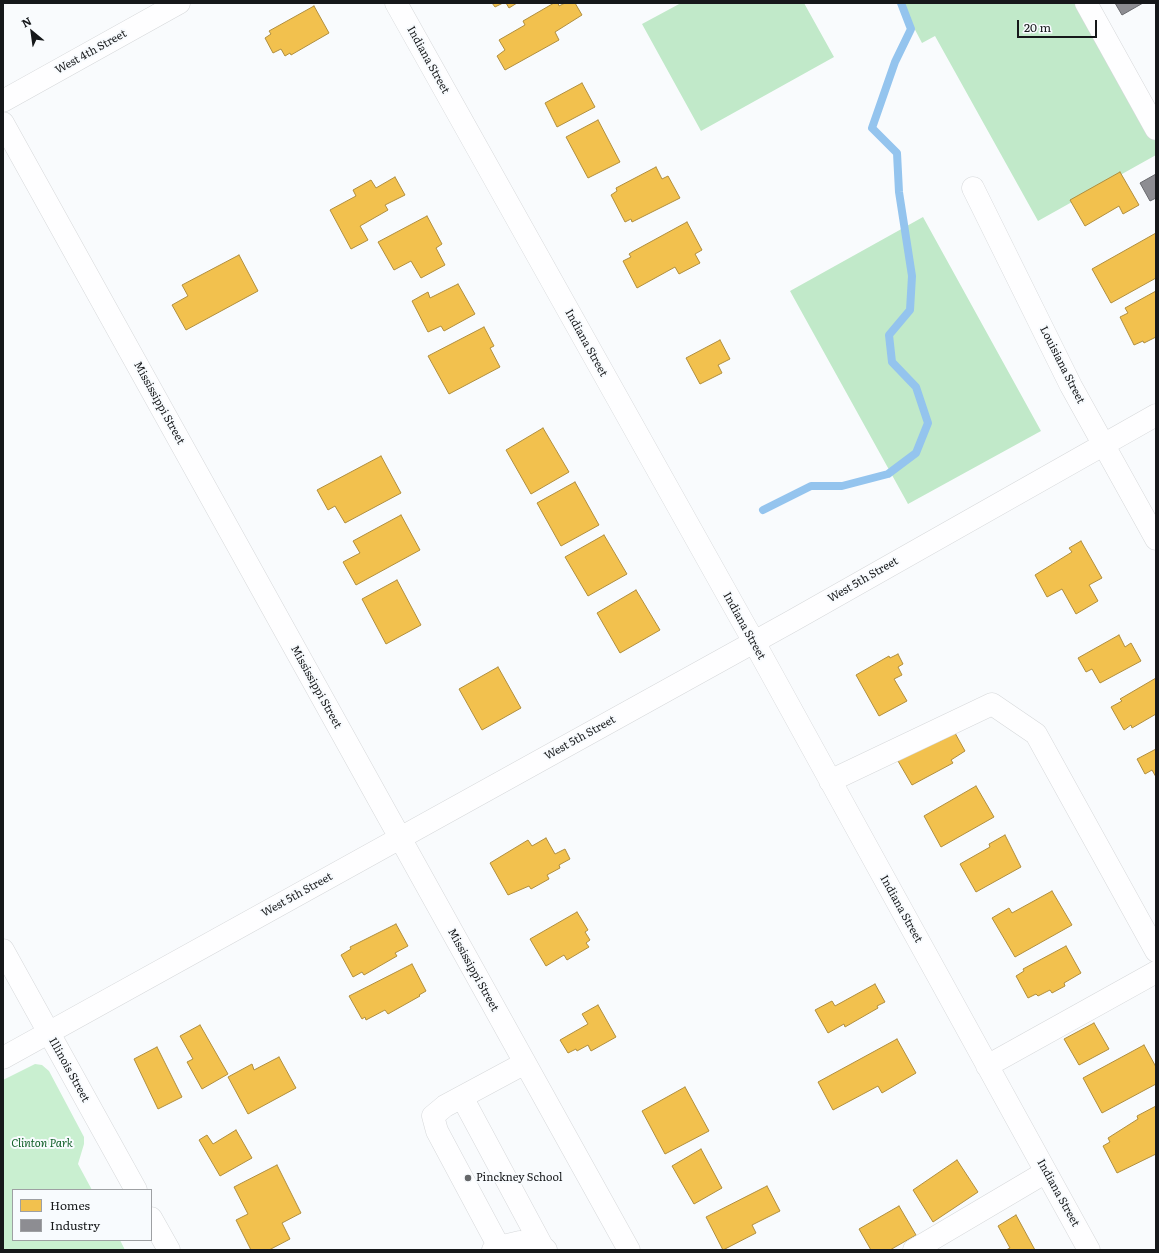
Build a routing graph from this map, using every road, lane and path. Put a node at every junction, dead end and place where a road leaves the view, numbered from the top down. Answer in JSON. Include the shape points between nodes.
{"nodes":[{"id":1,"x":179,"y":3,"type":"edge"},
{"id":2,"x":396,"y":3,"type":"edge"},
{"id":3,"x":1086,"y":3,"type":"edge"},
{"id":4,"x":3,"y":101,"type":"edge"},
{"id":5,"x":3,"y":123,"type":"edge"},
{"id":6,"x":1156,"y":129,"type":"edge"},
{"id":7,"x":973,"y":188,"type":"dead end"},
{"id":8,"x":1156,"y":415,"type":"edge"},
{"id":9,"x":1103,"y":444,"type":"junction"},
{"id":10,"x":1156,"y":539,"type":"edge"},
{"id":11,"x":754,"y":642,"type":"junction"},
{"id":12,"x":830,"y":781,"type":"junction"},
{"id":13,"x":400,"y":838,"type":"junction"},
{"id":14,"x":3,"y":950,"type":"edge"},
{"id":15,"x":1156,"y":951,"type":"edge"},
{"id":16,"x":1156,"y":972,"type":"edge"},
{"id":17,"x":49,"y":1033,"type":"junction"},
{"id":18,"x":3,"y":1058,"type":"edge"},
{"id":19,"x":525,"y":1063,"type":"junction"},
{"id":20,"x":987,"y":1066,"type":"junction"},
{"id":21,"x":462,"y":1097,"type":"junction"},
{"id":22,"x":1046,"y":1172,"type":"junction"},
{"id":23,"x":135,"y":1189,"type":"edge"},
{"id":24,"x":152,"y":1220,"type":"edge"},
{"id":25,"x":496,"y":1248,"type":"edge"},
{"id":26,"x":544,"y":1248,"type":"edge"},
{"id":27,"x":169,"y":1250,"type":"edge"},
{"id":28,"x":629,"y":1250,"type":"edge"},
{"id":29,"x":914,"y":1250,"type":"edge"},
{"id":30,"x":1089,"y":1250,"type":"edge"}],
"edges":[{"from":1,"to":4,"type":"street","name":"West 4th Street"},
{"from":2,"to":11,"type":"street","name":"Indiana Street"},
{"from":3,"to":6,"type":"street"},
{"from":5,"to":13,"type":"street","name":"Mississippi Street"},
{"from":7,"to":9,"type":"street","name":"Louisiana Street","via":[[1071,386]]},
{"from":8,"to":9,"type":"street","name":"West 5th Street"},
{"from":9,"to":10,"type":"street","name":"Louisiana Street"},
{"from":9,"to":11,"type":"street","name":"West 5th Street"},
{"from":11,"to":12,"type":"street","name":"Indiana Street"},
{"from":11,"to":13,"type":"street","name":"West 5th Street"},
{"from":12,"to":15,"type":"street","via":[[992,704],[1036,734]]},
{"from":12,"to":20,"type":"street","name":"Indiana Street"},
{"from":13,"to":17,"type":"street","name":"West 5th Street"},
{"from":13,"to":19,"type":"street","name":"Mississippi Street"},
{"from":14,"to":17,"type":"street","name":"Illinois Street"},
{"from":16,"to":20,"type":"street"},
{"from":17,"to":18,"type":"street","name":"West 5th Street"},
{"from":17,"to":23,"type":"street","name":"Illinois Street"},
{"from":19,"to":21,"type":"street"},
{"from":19,"to":28,"type":"street","name":"Mississippi Street"},
{"from":20,"to":22,"type":"street","name":"Indiana Street"},
{"from":21,"to":25,"type":"street","via":[[433,1116],[437,1131]]},
{"from":21,"to":26,"type":"street"},
{"from":22,"to":29,"type":"street"},
{"from":22,"to":30,"type":"street","name":"Indiana Street"},
{"from":24,"to":27,"type":"street"},
{"from":25,"to":26,"type":"street","via":[[520,1242]]}]}
